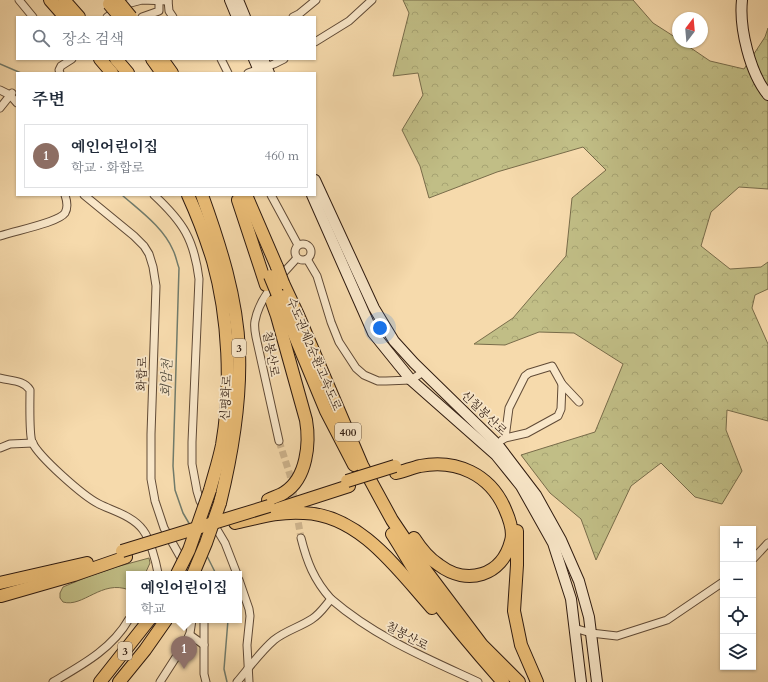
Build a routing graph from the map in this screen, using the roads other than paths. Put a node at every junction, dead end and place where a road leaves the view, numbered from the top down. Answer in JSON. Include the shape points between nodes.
{"nodes":[{"id":1,"x":19,"y":0,"type":"edge"},
{"id":2,"x":50,"y":0,"type":"edge"},
{"id":3,"x":64,"y":0,"type":"edge"},
{"id":4,"x":159,"y":0,"type":"edge"},
{"id":5,"x":230,"y":0,"type":"edge"},
{"id":6,"x":238,"y":0,"type":"edge"},
{"id":7,"x":316,"y":0,"type":"edge"},
{"id":8,"x":372,"y":0,"type":"edge"},
{"id":9,"x":742,"y":0,"type":"edge"},
{"id":10,"x":110,"y":1,"type":"edge"},
{"id":11,"x":168,"y":1,"type":"edge"},
{"id":12,"x":32,"y":16,"type":"edge"},
{"id":13,"x":63,"y":16,"type":"edge"},
{"id":14,"x":78,"y":16,"type":"edge"},
{"id":15,"x":108,"y":16,"type":"edge"},
{"id":16,"x":119,"y":16,"type":"edge"},
{"id":17,"x":130,"y":16,"type":"edge"},
{"id":18,"x":145,"y":16,"type":"edge"},
{"id":19,"x":172,"y":16,"type":"edge"},
{"id":20,"x":237,"y":16,"type":"edge"},
{"id":21,"x":245,"y":16,"type":"edge"},
{"id":22,"x":295,"y":16,"type":"edge"},
{"id":23,"x":316,"y":41,"type":"edge"},
{"id":24,"x":70,"y":60,"type":"edge"},
{"id":25,"x":101,"y":60,"type":"edge"},
{"id":26,"x":117,"y":60,"type":"edge"},
{"id":27,"x":153,"y":60,"type":"edge"},
{"id":28,"x":163,"y":60,"type":"edge"},
{"id":29,"x":222,"y":60,"type":"edge"},
{"id":30,"x":255,"y":60,"type":"edge"},
{"id":31,"x":282,"y":60,"type":"edge"},
{"id":32,"x":263,"y":68,"type":"edge"},
{"id":33,"x":60,"y":72,"type":"edge"},
{"id":34,"x":111,"y":72,"type":"edge"},
{"id":35,"x":127,"y":72,"type":"edge"},
{"id":36,"x":161,"y":72,"type":"edge"},
{"id":37,"x":171,"y":72,"type":"edge"},
{"id":38,"x":228,"y":72,"type":"edge"},
{"id":39,"x":251,"y":72,"type":"edge"},
{"id":40,"x":0,"y":90,"type":"edge"},
{"id":41,"x":11,"y":94,"type":"junction"},
{"id":42,"x":768,"y":95,"type":"edge"},
{"id":43,"x":16,"y":102,"type":"edge"},
{"id":44,"x":0,"y":108,"type":"edge"},
{"id":45,"x":316,"y":182,"type":"edge"},
{"id":46,"x":66,"y":196,"type":"edge"},
{"id":47,"x":85,"y":196,"type":"edge"},
{"id":48,"x":155,"y":196,"type":"edge"},
{"id":49,"x":188,"y":196,"type":"edge"},
{"id":50,"x":202,"y":196,"type":"edge"},
{"id":51,"x":272,"y":196,"type":"edge"},
{"id":52,"x":312,"y":196,"type":"edge"},
{"id":53,"x":240,"y":197,"type":"edge"},
{"id":54,"x":0,"y":236,"type":"edge"},
{"id":55,"x":298,"y":245,"type":"junction"},
{"id":56,"x":297,"y":258,"type":"junction"},
{"id":57,"x":307,"y":259,"type":"junction"},
{"id":58,"x":277,"y":293,"type":"junction"},
{"id":59,"x":423,"y":372,"type":"junction"},
{"id":60,"x":0,"y":378,"type":"edge"},
{"id":61,"x":411,"y":380,"type":"junction"},
{"id":62,"x":562,"y":384,"type":"junction"},
{"id":63,"x":579,"y":402,"type":"dead end"},
{"id":64,"x":279,"y":441,"type":"tunnel mouth"},
{"id":65,"x":501,"y":441,"type":"junction"},
{"id":66,"x":33,"y":442,"type":"junction"},
{"id":67,"x":353,"y":444,"type":"junction"},
{"id":68,"x":0,"y":448,"type":"edge"},
{"id":69,"x":396,"y":469,"type":"junction"},
{"id":70,"x":270,"y":508,"type":"junction"},
{"id":71,"x":301,"y":538,"type":"tunnel mouth"},
{"id":72,"x":768,"y":543,"type":"edge"},
{"id":73,"x":124,"y":554,"type":"junction"},
{"id":74,"x":756,"y":556,"type":"edge"},
{"id":75,"x":87,"y":563,"type":"junction"},
{"id":76,"x":158,"y":571,"type":"edge"},
{"id":77,"x":178,"y":571,"type":"edge"},
{"id":78,"x":190,"y":571,"type":"edge"},
{"id":79,"x":193,"y":571,"type":"edge"},
{"id":80,"x":236,"y":571,"type":"edge"},
{"id":81,"x":0,"y":584,"type":"edge"},
{"id":82,"x":720,"y":584,"type":"edge"},
{"id":83,"x":242,"y":589,"type":"edge"},
{"id":84,"x":0,"y":596,"type":"edge"},
{"id":85,"x":331,"y":599,"type":"junction"},
{"id":86,"x":127,"y":623,"type":"edge"},
{"id":87,"x":147,"y":623,"type":"edge"},
{"id":88,"x":164,"y":623,"type":"edge"},
{"id":89,"x":192,"y":623,"type":"edge"},
{"id":90,"x":204,"y":623,"type":"edge"},
{"id":91,"x":574,"y":628,"type":"junction"},
{"id":92,"x":591,"y":633,"type":"junction"},
{"id":93,"x":190,"y":635,"type":"junction"},
{"id":94,"x":204,"y":645,"type":"junction"},
{"id":95,"x":249,"y":666,"type":"junction"},
{"id":96,"x":54,"y":682,"type":"edge"},
{"id":97,"x":100,"y":682,"type":"edge"},
{"id":98,"x":119,"y":682,"type":"edge"},
{"id":99,"x":160,"y":682,"type":"edge"},
{"id":100,"x":206,"y":682,"type":"edge"},
{"id":101,"x":237,"y":682,"type":"edge"},
{"id":102,"x":249,"y":682,"type":"edge"},
{"id":103,"x":478,"y":682,"type":"edge"},
{"id":104,"x":502,"y":682,"type":"edge"},
{"id":105,"x":519,"y":682,"type":"edge"},
{"id":106,"x":537,"y":682,"type":"edge"},
{"id":107,"x":581,"y":682,"type":"edge"},
{"id":108,"x":597,"y":682,"type":"edge"}],
"edges":[{"from":1,"to":12,"type":"street"},
{"from":2,"to":13,"type":"highway"},
{"from":3,"to":14,"type":"highway"},
{"from":4,"to":11,"type":"street"},
{"from":4,"to":15,"type":"street","via":[[142,0],[124,5]]},
{"from":4,"to":18,"type":"street","via":[[159,11]]},
{"from":5,"to":20,"type":"street"},
{"from":6,"to":21,"type":"street"},
{"from":7,"to":22,"type":"street"},
{"from":8,"to":23,"type":"street","via":[[350,21]]},
{"from":9,"to":42,"type":"street","via":[[742,20],[752,66]]},
{"from":10,"to":16,"type":"highway","bridge":true},
{"from":10,"to":17,"type":"highway","bridge":true},
{"from":11,"to":19,"type":"street"},
{"from":24,"to":33,"type":"street","via":[[61,66]]},
{"from":25,"to":34,"type":"highway"},
{"from":26,"to":35,"type":"highway"},
{"from":27,"to":36,"type":"highway"},
{"from":28,"to":37,"type":"highway"},
{"from":29,"to":38,"type":"street"},
{"from":30,"to":32,"type":"street"},
{"from":31,"to":32,"type":"street"},
{"from":32,"to":39,"type":"street"},
{"from":40,"to":41,"type":"street"},
{"from":41,"to":43,"type":"street"},
{"from":41,"to":44,"type":"street"},
{"from":45,"to":59,"type":"street","name":"신칠봉산로","via":[[374,308],[394,341]]},
{"from":46,"to":54,"type":"street","via":[[65,214],[48,222]]},
{"from":47,"to":78,"type":"street","name":"화합로","via":[[144,246],[153,267],[156,286],[151,479],[164,528]]},
{"from":48,"to":80,"type":"street","via":[[181,224],[197,261],[199,279],[192,442],[193,477],[200,501],[225,543]]},
{"from":49,"to":77,"type":"highway","name":"신평화로","number":"3","bridge":true,"via":[[203,229],[213,262],[225,330],[226,412],[222,447],[210,490],[189,550]]},
{"from":50,"to":79,"type":"highway","name":"신평화로","number":"3","bridge":true,"via":[[222,255],[238,329],[238,396],[234,438],[220,504]]},
{"from":51,"to":55,"type":"street"},
{"from":52,"to":61,"type":"street","name":"신칠봉산로","via":[[373,333]]},
{"from":53,"to":58,"type":"highway","name":"수도권제2순환고속도로","number":"400","bridge":true},
{"from":55,"to":56,"type":"street","via":[[294,252]]},
{"from":55,"to":57,"type":"street","via":[[304,243],[310,247],[311,255]]},
{"from":56,"to":57,"type":"street"},
{"from":56,"to":64,"type":"street","name":"칠봉산로","via":[[270,288],[255,321],[256,337]]},
{"from":57,"to":61,"type":"street","via":[[316,276],[339,342],[356,368],[378,381]]},
{"from":58,"to":67,"type":"highway","name":"수도권제2순환고속도로","number":"400","via":[[298,315]]},
{"from":58,"to":70,"type":"highway","via":[[277,316],[308,433],[306,455],[296,481]]},
{"from":58,"to":104,"type":"highway","name":"수도권제2순환고속도로","number":"400","via":[[326,410],[373,502],[430,594]]},
{"from":59,"to":61,"type":"street"},
{"from":59,"to":65,"type":"street","name":"신칠봉산로"},
{"from":60,"to":66,"type":"street","via":[[26,384],[30,390]]},
{"from":61,"to":91,"type":"street","name":"신칠봉산로","via":[[496,455],[521,486],[553,543],[571,600]]},
{"from":62,"to":63,"type":"street"},
{"from":62,"to":65,"type":"street","via":[[562,409],[558,416],[527,433]]},
{"from":62,"to":65,"type":"street","via":[[552,366],[527,375],[509,408]]},
{"from":65,"to":92,"type":"street","name":"신칠봉산로","via":[[561,540],[579,581]]},
{"from":66,"to":68,"type":"street","via":[[10,444]]},
{"from":66,"to":76,"type":"street","via":[[50,464],[74,486],[97,503],[131,519],[144,530]]},
{"from":67,"to":69,"type":"highway","via":[[428,557],[440,566],[462,575],[473,576],[491,570],[502,560],[511,542],[512,531],[501,498],[486,481],[465,469],[451,466]]},
{"from":67,"to":105,"type":"highway","name":"수도권제2순환고속도로","number":"400","via":[[392,520],[427,572],[482,645]]},
{"from":69,"to":70,"type":"highway","bridge":true},
{"from":69,"to":106,"type":"highway","via":[[425,459],[447,459],[473,465],[484,472],[510,501],[517,526],[514,611],[521,645]]},
{"from":70,"to":73,"type":"highway","bridge":true,"via":[[210,524]]},
{"from":70,"to":73,"type":"highway","bridge":true,"via":[[235,523]]},
{"from":70,"to":104,"type":"highway","via":[[293,513],[319,514],[355,530],[368,539],[478,660]]},
{"from":71,"to":85,"type":"street","name":"칠봉산로","via":[[312,573]]},
{"from":72,"to":74,"type":"street"},
{"from":73,"to":75,"type":"highway"},
{"from":73,"to":84,"type":"highway","via":[[74,575]]},
{"from":75,"to":81,"type":"highway"},
{"from":75,"to":84,"type":"highway"},
{"from":82,"to":92,"type":"street","via":[[667,620],[617,636]]},
{"from":83,"to":95,"type":"street","via":[[250,616],[247,645]]},
{"from":85,"to":95,"type":"street","via":[[313,619],[273,641]]},
{"from":85,"to":103,"type":"street","name":"칠봉산로","via":[[392,642]]},
{"from":86,"to":96,"type":"street","via":[[105,649]]},
{"from":87,"to":97,"type":"highway","number":"3"},
{"from":88,"to":98,"type":"highway","number":"3"},
{"from":89,"to":93,"type":"street"},
{"from":90,"to":94,"type":"street"},
{"from":91,"to":92,"type":"street"},
{"from":91,"to":107,"type":"street","name":"신칠봉산로"},
{"from":92,"to":108,"type":"street","name":"신칠봉산로"},
{"from":93,"to":94,"type":"street"},
{"from":93,"to":99,"type":"street"},
{"from":94,"to":100,"type":"street"},
{"from":95,"to":101,"type":"street"},
{"from":95,"to":102,"type":"street"}]}
